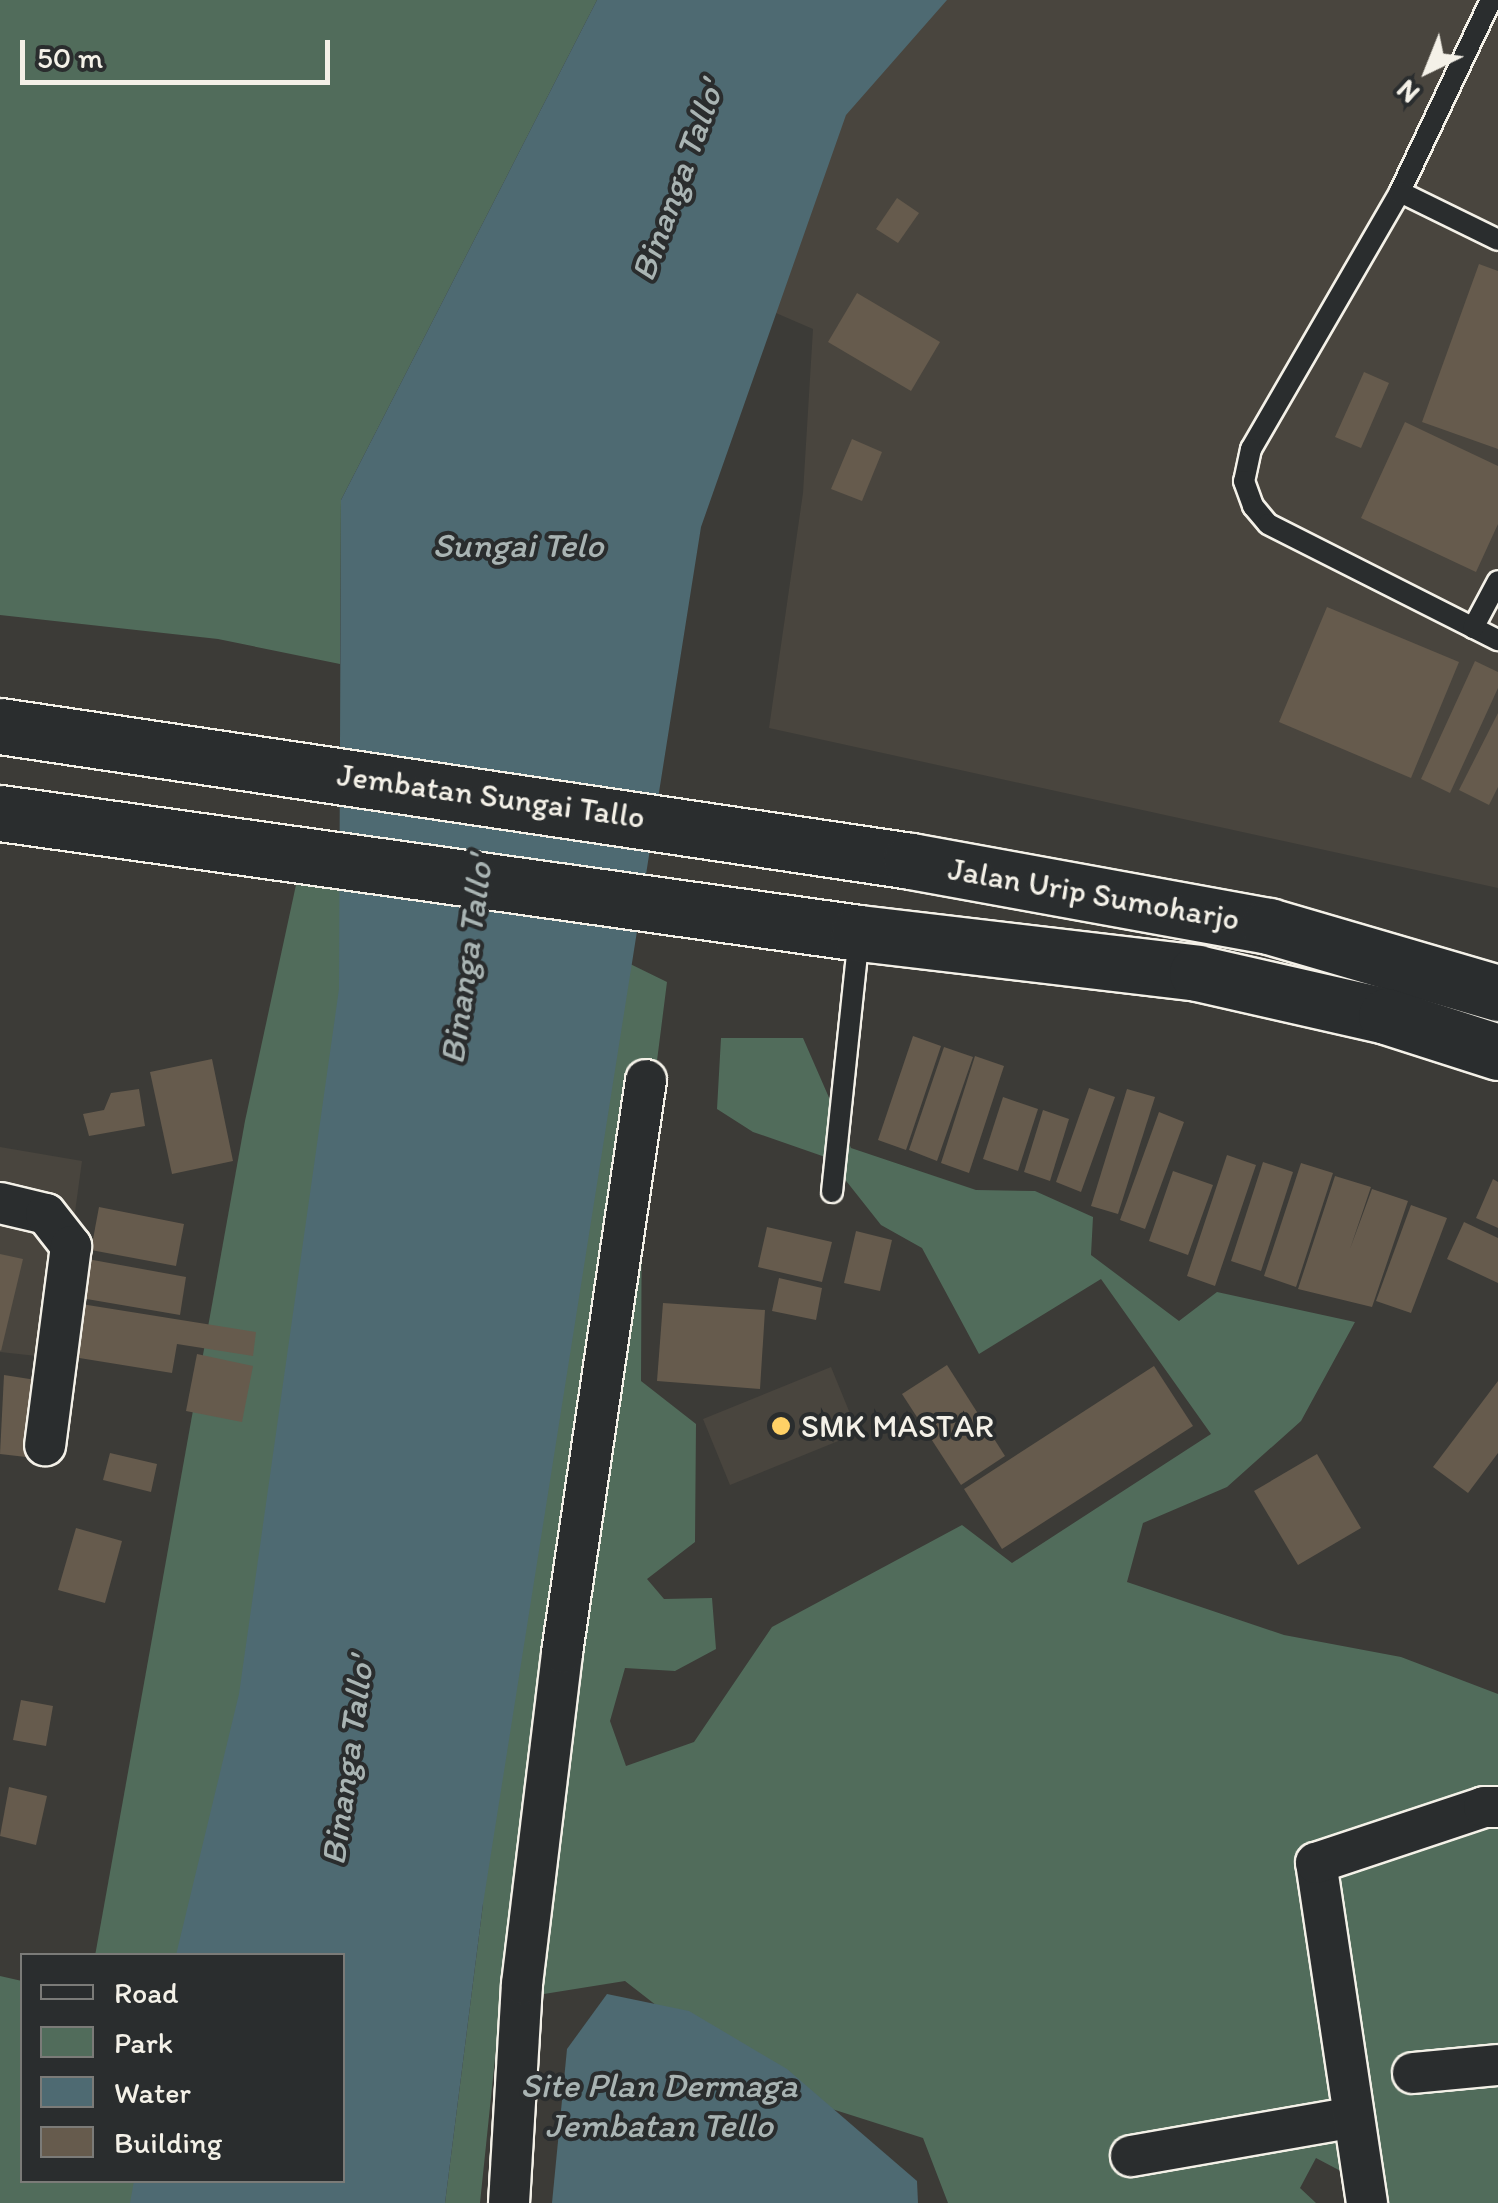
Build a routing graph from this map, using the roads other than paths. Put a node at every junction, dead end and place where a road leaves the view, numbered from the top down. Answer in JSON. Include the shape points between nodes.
{"nodes":[{"id":1,"x":1491,"y":0,"type":"edge"},
{"id":2,"x":1400,"y":192,"type":"junction"},
{"id":3,"x":1498,"y":240,"type":"edge"},
{"id":4,"x":1498,"y":581,"type":"edge"},
{"id":5,"x":1473,"y":628,"type":"junction"},
{"id":6,"x":1498,"y":640,"type":"edge"},
{"id":7,"x":0,"y":726,"type":"edge"},
{"id":8,"x":0,"y":813,"type":"edge"},
{"id":9,"x":684,"y":824,"type":"joint"},
{"id":10,"x":860,"y":934,"type":"junction"},
{"id":11,"x":1498,"y":992,"type":"edge"},
{"id":12,"x":1498,"y":1052,"type":"edge"},
{"id":13,"x":646,"y":1080,"type":"dead end"},
{"id":14,"x":832,"y":1192,"type":"dead end"},
{"id":15,"x":0,"y":1202,"type":"edge"},
{"id":16,"x":45,"y":1445,"type":"dead end"},
{"id":17,"x":1498,"y":1807,"type":"edge"},
{"id":18,"x":1498,"y":2065,"type":"edge"},
{"id":19,"x":1414,"y":2073,"type":"dead end"},
{"id":20,"x":1354,"y":2117,"type":"junction"},
{"id":21,"x":1131,"y":2156,"type":"dead end"},
{"id":22,"x":508,"y":2203,"type":"edge"},
{"id":23,"x":1367,"y":2203,"type":"edge"}],
"edges":[{"from":1,"to":2,"type":"lane"},
{"from":2,"to":3,"type":"lane"},
{"from":2,"to":5,"type":"lane","via":[[1251,449],[1244,481],[1268,524]]},
{"from":4,"to":5,"type":"lane"},
{"from":5,"to":6,"type":"lane"},
{"from":7,"to":9,"type":"highway","name":"Jembatan Sungai Tallo"},
{"from":8,"to":10,"type":"highway","name":"Jalan Urip Sumoharjo"},
{"from":9,"to":11,"type":"highway","name":"Jalan Urip Sumoharjo","via":[[1269,926]]},
{"from":10,"to":12,"type":"highway","name":"Jalan Urip Sumoharjo","via":[[1197,973],[1386,1016]]},
{"from":10,"to":14,"type":"lane"},
{"from":13,"to":22,"type":"street","via":[[562,1653],[522,1984]]},
{"from":15,"to":16,"type":"street","via":[[46,1214],[71,1246]]},
{"from":17,"to":20,"type":"street","via":[[1316,1863]]},
{"from":18,"to":19,"type":"street"},
{"from":20,"to":21,"type":"street"},
{"from":20,"to":23,"type":"street"}]}
